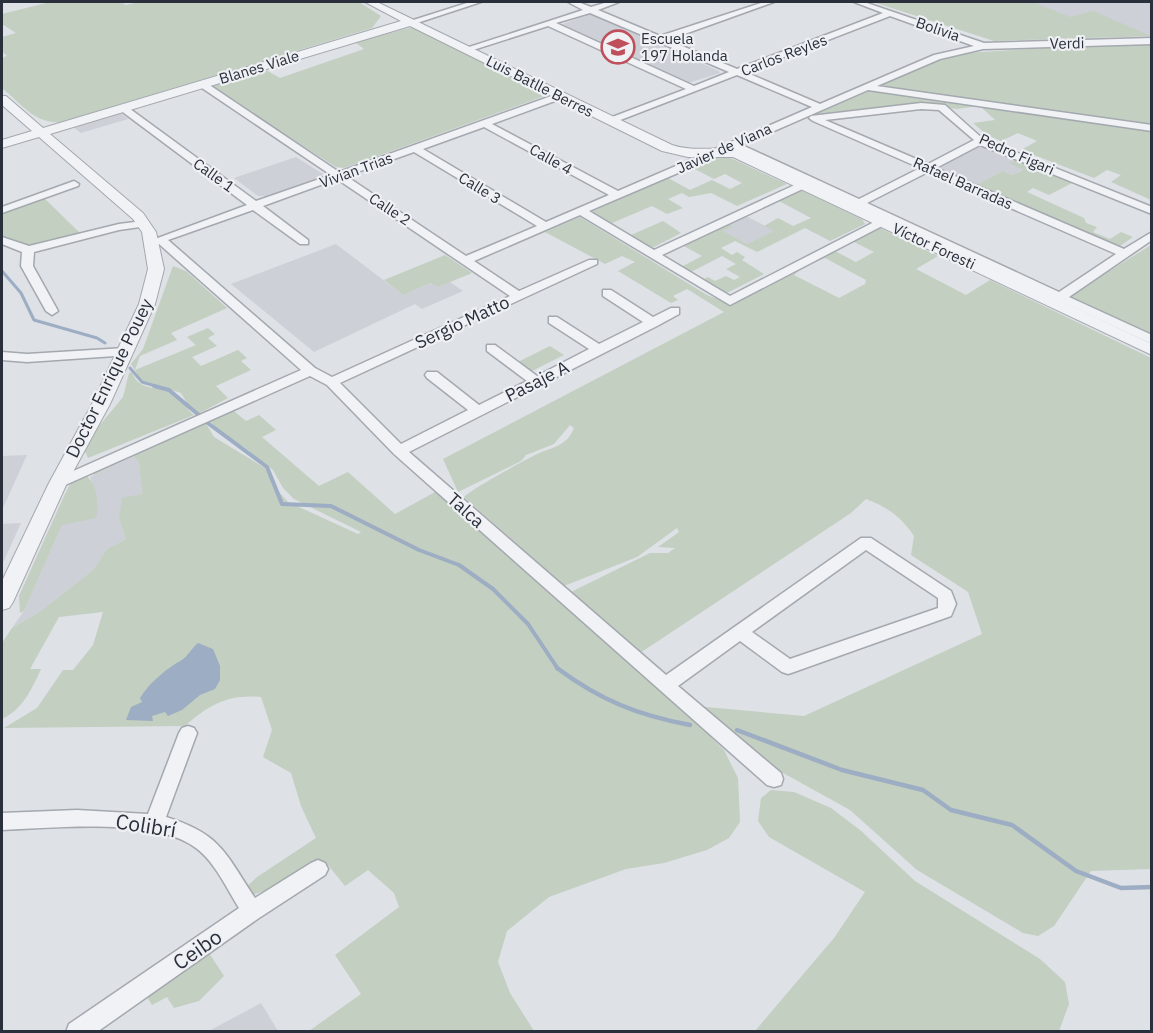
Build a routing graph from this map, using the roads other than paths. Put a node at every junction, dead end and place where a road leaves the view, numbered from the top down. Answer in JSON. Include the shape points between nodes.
{"nodes":[{"id":1,"x":370,"y":2,"type":"edge"},
{"id":2,"x":477,"y":2,"type":"edge"},
{"id":3,"x":572,"y":2,"type":"edge"},
{"id":4,"x":615,"y":2,"type":"edge"},
{"id":5,"x":770,"y":2,"type":"edge"},
{"id":6,"x":858,"y":2,"type":"edge"},
{"id":7,"x":591,"y":9,"type":"junction"},
{"id":8,"x":391,"y":12,"type":"junction"},
{"id":9,"x":891,"y":13,"type":"junction"},
{"id":10,"x":411,"y":22,"type":"junction"},
{"id":11,"x":548,"y":23,"type":"junction"},
{"id":12,"x":378,"y":32,"type":"junction"},
{"id":13,"x":661,"y":39,"type":"junction"},
{"id":14,"x":1152,"y":40,"type":"edge"},
{"id":15,"x":983,"y":46,"type":"junction"},
{"id":16,"x":467,"y":50,"type":"junction"},
{"id":17,"x":739,"y":72,"type":"junction"},
{"id":18,"x":202,"y":84,"type":"junction"},
{"id":19,"x":865,"y":87,"type":"junction"},
{"id":20,"x":694,"y":89,"type":"junction"},
{"id":21,"x":560,"y":96,"type":"junction"},
{"id":22,"x":2,"y":99,"type":"edge"},
{"id":23,"x":819,"y":107,"type":"junction"},
{"id":24,"x":123,"y":108,"type":"junction"},
{"id":25,"x":802,"y":114,"type":"junction"},
{"id":26,"x":814,"y":118,"type":"junction"},
{"id":27,"x":610,"y":121,"type":"junction"},
{"id":28,"x":486,"y":124,"type":"junction"},
{"id":29,"x":1152,"y":128,"type":"edge"},
{"id":30,"x":40,"y":133,"type":"junction"},
{"id":31,"x":980,"y":141,"type":"junction"},
{"id":32,"x":2,"y":144,"type":"edge"},
{"id":33,"x":734,"y":145,"type":"junction"},
{"id":34,"x":416,"y":149,"type":"junction"},
{"id":35,"x":714,"y":153,"type":"junction"},
{"id":36,"x":927,"y":168,"type":"junction"},
{"id":37,"x":340,"y":176,"type":"junction"},
{"id":38,"x":74,"y":184,"type":"dead end"},
{"id":39,"x":803,"y":185,"type":"junction"},
{"id":40,"x":617,"y":195,"type":"junction"},
{"id":41,"x":859,"y":203,"type":"junction"},
{"id":42,"x":257,"y":206,"type":"junction"},
{"id":43,"x":2,"y":210,"type":"edge"},
{"id":44,"x":581,"y":211,"type":"junction"},
{"id":45,"x":1152,"y":211,"type":"edge"},
{"id":46,"x":882,"y":222,"type":"junction"},
{"id":47,"x":143,"y":224,"type":"junction"},
{"id":48,"x":545,"y":226,"type":"junction"},
{"id":49,"x":1152,"y":235,"type":"edge"},
{"id":50,"x":2,"y":240,"type":"edge"},
{"id":51,"x":156,"y":241,"type":"junction"},
{"id":52,"x":304,"y":242,"type":"dead end"},
{"id":53,"x":28,"y":250,"type":"junction"},
{"id":54,"x":654,"y":254,"type":"junction"},
{"id":55,"x":1124,"y":254,"type":"junction"},
{"id":56,"x":467,"y":260,"type":"junction"},
{"id":57,"x":593,"y":262,"type":"dead end"},
{"id":58,"x":607,"y":292,"type":"dead end"},
{"id":59,"x":518,"y":296,"type":"junction"},
{"id":60,"x":1060,"y":297,"type":"junction"},
{"id":61,"x":52,"y":311,"type":"dead end"},
{"id":62,"x":675,"y":311,"type":"dead end"},
{"id":63,"x":553,"y":320,"type":"dead end"},
{"id":64,"x":653,"y":322,"type":"junction"},
{"id":65,"x":1152,"y":340,"type":"edge"},
{"id":66,"x":491,"y":348,"type":"dead end"},
{"id":67,"x":599,"y":350,"type":"junction"},
{"id":68,"x":1152,"y":350,"type":"edge"},
{"id":69,"x":125,"y":352,"type":"junction"},
{"id":70,"x":3,"y":357,"type":"edge"},
{"id":71,"x":310,"y":371,"type":"junction"},
{"id":72,"x":432,"y":375,"type":"dead end"},
{"id":73,"x":536,"y":381,"type":"junction"},
{"id":74,"x":332,"y":382,"type":"junction"},
{"id":75,"x":479,"y":412,"type":"junction"},
{"id":76,"x":399,"y":451,"type":"junction"},
{"id":77,"x":58,"y":483,"type":"junction"},
{"id":78,"x":2,"y":602,"type":"edge"},
{"id":79,"x":740,"y":632,"type":"junction"},
{"id":80,"x":666,"y":685,"type":"junction"},
{"id":81,"x":188,"y":733,"type":"dead end"},
{"id":82,"x":774,"y":779,"type":"dead end"},
{"id":83,"x":2,"y":821,"type":"edge"},
{"id":84,"x":154,"y":824,"type":"junction"},
{"id":85,"x":318,"y":869,"type":"dead end"},
{"id":86,"x":252,"y":911,"type":"junction"},
{"id":87,"x":84,"y":1030,"type":"edge"}],
"edges":[{"from":1,"to":8,"type":"street","name":"Luis Batlle Berres"},
{"from":2,"to":10,"type":"street","name":"Blanes Viale"},
{"from":3,"to":7,"type":"street"},
{"from":4,"to":7,"type":"street"},
{"from":5,"to":13,"type":"street"},
{"from":6,"to":9,"type":"street","name":"Bolivia"},
{"from":7,"to":11,"type":"street"},
{"from":7,"to":13,"type":"street"},
{"from":8,"to":10,"type":"street","name":"Luis Batlle Berres"},
{"from":8,"to":12,"type":"street","via":[[389,22]]},
{"from":9,"to":15,"type":"street","name":"Bolivia"},
{"from":9,"to":17,"type":"street","name":"Carlos Reyles"},
{"from":10,"to":12,"type":"street","name":"Blanes Viale"},
{"from":10,"to":16,"type":"street","name":"Luis Batlle Berres"},
{"from":11,"to":16,"type":"street"},
{"from":11,"to":20,"type":"street"},
{"from":12,"to":18,"type":"street","name":"Blanes Viale"},
{"from":13,"to":17,"type":"street"},
{"from":14,"to":15,"type":"street","name":"Verdi"},
{"from":15,"to":19,"type":"street","name":"Javier de Viana","via":[[937,57]]},
{"from":16,"to":21,"type":"street","name":"Luis Batlle Berres"},
{"from":17,"to":20,"type":"street","name":"Carlos Reyles"},
{"from":17,"to":23,"type":"street"},
{"from":18,"to":24,"type":"street","name":"Blanes Viale"},
{"from":18,"to":37,"type":"street","name":"Calle 2"},
{"from":19,"to":23,"type":"street","name":"Javier de Viana"},
{"from":19,"to":29,"type":"street"},
{"from":20,"to":27,"type":"street","name":"Carlos Reyles"},
{"from":21,"to":27,"type":"street","name":"Luis Batlle Berres"},
{"from":21,"to":28,"type":"street","name":"Vivian Trias"},
{"from":22,"to":30,"type":"street","name":"Doctor Enrique Pouey"},
{"from":23,"to":25,"type":"street","name":"Javier de Viana"},
{"from":24,"to":30,"type":"street","name":"Blanes Viale"},
{"from":24,"to":42,"type":"street","name":"Calle 1"},
{"from":25,"to":26,"type":"street","name":"Rafael Barradas"},
{"from":25,"to":33,"type":"street","name":"Javier de Viana"},
{"from":26,"to":31,"type":"street","name":"Pedro Figari","via":[[942,107]]},
{"from":26,"to":36,"type":"street","name":"Rafael Barradas"},
{"from":27,"to":35,"type":"street","name":"Luis Batlle Berres","via":[[675,152]]},
{"from":28,"to":34,"type":"street","name":"Vivian Trias"},
{"from":28,"to":40,"type":"street","name":"Calle 4"},
{"from":30,"to":32,"type":"street","name":"Blanes Viale"},
{"from":30,"to":47,"type":"street","name":"Doctor Enrique Pouey"},
{"from":31,"to":36,"type":"street"},
{"from":31,"to":45,"type":"street","name":"Pedro Figari"},
{"from":33,"to":35,"type":"street","name":"Javier de Viana"},
{"from":33,"to":41,"type":"street","name":"Víctor Foresti"},
{"from":34,"to":37,"type":"street","name":"Vivian Trias"},
{"from":34,"to":48,"type":"street","name":"Calle 3"},
{"from":35,"to":39,"type":"street","name":"Víctor Foresti","via":[[733,152]]},
{"from":35,"to":40,"type":"street","name":"Javier de Viana"},
{"from":36,"to":41,"type":"street"},
{"from":36,"to":55,"type":"street","name":"Rafael Barradas"},
{"from":37,"to":42,"type":"street","name":"Vivian Trias"},
{"from":37,"to":56,"type":"street","name":"Calle 2"},
{"from":38,"to":43,"type":"street"},
{"from":39,"to":46,"type":"street","name":"Víctor Foresti"},
{"from":39,"to":54,"type":"street"},
{"from":40,"to":44,"type":"street","name":"Javier de Viana"},
{"from":41,"to":60,"type":"street","name":"Víctor Foresti"},
{"from":42,"to":51,"type":"street","name":"Vivian Trias"},
{"from":42,"to":52,"type":"street","name":"Calle 1"},
{"from":44,"to":48,"type":"street","name":"Javier de Viana"},
{"from":44,"to":54,"type":"street"},
{"from":46,"to":54,"type":"street","via":[[730,301]]},
{"from":46,"to":68,"type":"street","name":"Víctor Foresti"},
{"from":47,"to":51,"type":"street","name":"Doctor Enrique Pouey"},
{"from":47,"to":53,"type":"street"},
{"from":48,"to":56,"type":"street","name":"Javier de Viana"},
{"from":49,"to":55,"type":"street"},
{"from":50,"to":53,"type":"street"},
{"from":51,"to":69,"type":"street","name":"Doctor Enrique Pouey","via":[[154,284]]},
{"from":51,"to":71,"type":"street","name":"Talca"},
{"from":53,"to":61,"type":"street","via":[[27,266]]},
{"from":55,"to":60,"type":"street"},
{"from":56,"to":59,"type":"street","name":"Calle 2"},
{"from":57,"to":59,"type":"street","name":"Sergio Matto"},
{"from":58,"to":64,"type":"street"},
{"from":59,"to":74,"type":"street","name":"Sergio Matto"},
{"from":60,"to":65,"type":"street","name":"Víctor Foresti"},
{"from":62,"to":64,"type":"street","name":"Pasaje A"},
{"from":63,"to":67,"type":"street"},
{"from":64,"to":67,"type":"street","name":"Pasaje A"},
{"from":66,"to":73,"type":"street"},
{"from":67,"to":73,"type":"street","name":"Pasaje A"},
{"from":69,"to":70,"type":"street"},
{"from":69,"to":77,"type":"street","name":"Doctor Enrique Pouey"},
{"from":71,"to":74,"type":"street","name":"Talca"},
{"from":71,"to":77,"type":"street"},
{"from":72,"to":75,"type":"street"},
{"from":73,"to":75,"type":"street","name":"Pasaje A"},
{"from":74,"to":76,"type":"street","name":"Talca"},
{"from":75,"to":76,"type":"street","name":"Pasaje A"},
{"from":76,"to":80,"type":"street","name":"Talca"},
{"from":77,"to":78,"type":"street","name":"Doctor Enrique Pouey"},
{"from":79,"to":79,"type":"street","via":[[866,542],[945,596],[948,604],[945,612],[788,667]]},
{"from":79,"to":80,"type":"street"},
{"from":80,"to":82,"type":"street","name":"Talca"},
{"from":81,"to":84,"type":"street"},
{"from":83,"to":84,"type":"street","name":"Colibrí","via":[[111,819]]},
{"from":84,"to":86,"type":"street","name":"Colibrí","via":[[184,830],[204,842]]},
{"from":85,"to":86,"type":"street","name":"Ceibo"},
{"from":86,"to":87,"type":"street","name":"Ceibo"}]}
